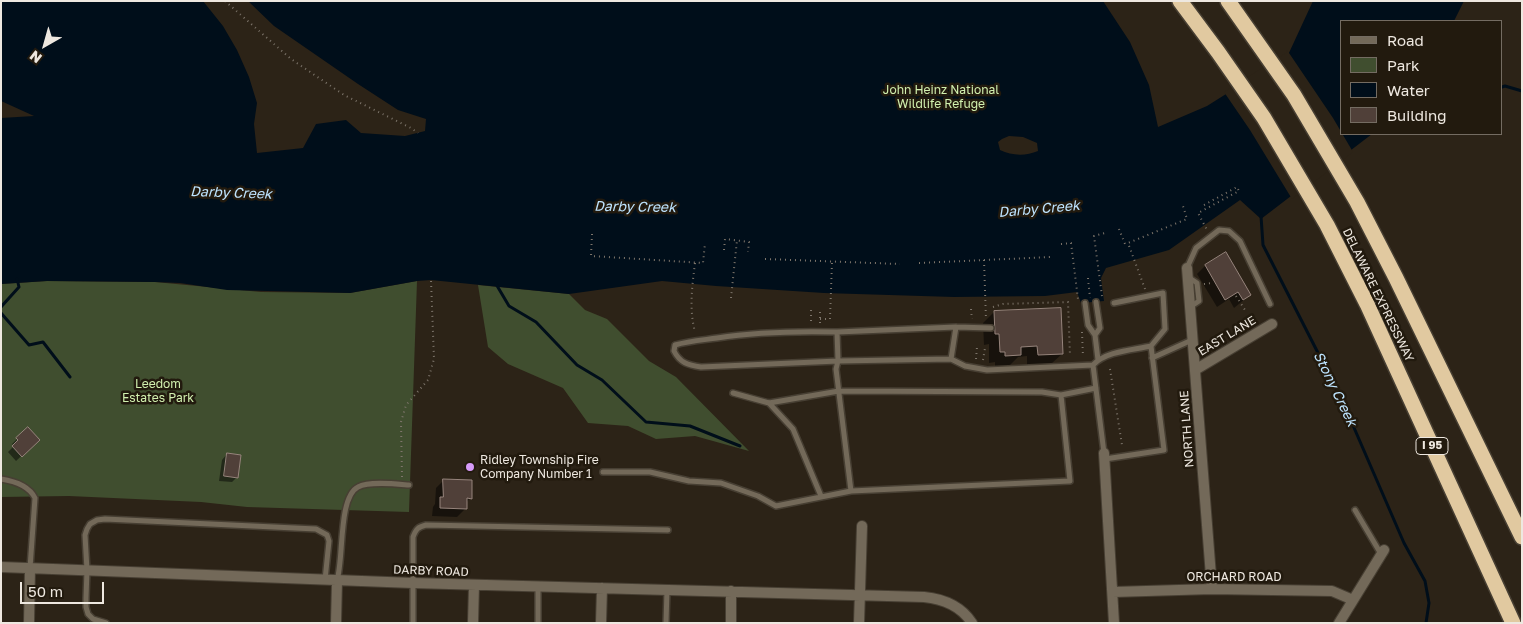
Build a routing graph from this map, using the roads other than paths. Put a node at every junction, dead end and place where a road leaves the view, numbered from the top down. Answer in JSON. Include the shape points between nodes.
{"nodes":[{"id":1,"x":1180,"y":1,"type":"edge"},
{"id":2,"x":1228,"y":1,"type":"edge"},
{"id":3,"x":1187,"y":272,"type":"joint"},
{"id":4,"x":1096,"y":302,"type":"dead end"},
{"id":5,"x":1085,"y":303,"type":"dead end"},
{"id":6,"x":1114,"y":303,"type":"dead end"},
{"id":7,"x":1270,"y":304,"type":"dead end"},
{"id":8,"x":1272,"y":324,"type":"dead end"},
{"id":9,"x":956,"y":327,"type":"junction"},
{"id":10,"x":989,"y":328,"type":"road end"},
{"id":11,"x":836,"y":332,"type":"junction"},
{"id":12,"x":1095,"y":336,"type":"junction"},
{"id":13,"x":1193,"y":340,"type":"junction"},
{"id":14,"x":1151,"y":346,"type":"junction"},
{"id":15,"x":1152,"y":358,"type":"junction"},
{"id":16,"x":951,"y":359,"type":"junction"},
{"id":17,"x":1098,"y":360,"type":"junction"},
{"id":18,"x":838,"y":361,"type":"junction"},
{"id":19,"x":1093,"y":365,"type":"junction"},
{"id":20,"x":1195,"y":370,"type":"junction"},
{"id":21,"x":1096,"y":388,"type":"junction"},
{"id":22,"x":839,"y":391,"type":"junction"},
{"id":23,"x":732,"y":393,"type":"dead end"},
{"id":24,"x":1061,"y":395,"type":"junction"},
{"id":25,"x":770,"y":403,"type":"junction"},
{"id":26,"x":1104,"y":456,"type":"junction"},
{"id":27,"x":603,"y":472,"type":"dead end"},
{"id":28,"x":1,"y":479,"type":"edge"},
{"id":29,"x":409,"y":485,"type":"dead end"},
{"id":30,"x":851,"y":491,"type":"junction"},
{"id":31,"x":821,"y":496,"type":"junction"},
{"id":32,"x":1356,"y":510,"type":"dead end"},
{"id":33,"x":862,"y":526,"type":"dead end"},
{"id":34,"x":668,"y":530,"type":"dead end"},
{"id":35,"x":1522,"y":537,"type":"edge"},
{"id":36,"x":1382,"y":552,"type":"joint"},
{"id":37,"x":1,"y":567,"type":"edge"},
{"id":38,"x":30,"y":568,"type":"junction"},
{"id":39,"x":87,"y":570,"type":"junction"},
{"id":40,"x":325,"y":580,"type":"junction"},
{"id":41,"x":337,"y":581,"type":"junction"},
{"id":42,"x":413,"y":583,"type":"junction"},
{"id":43,"x":474,"y":585,"type":"junction"},
{"id":44,"x":538,"y":587,"type":"junction"},
{"id":45,"x":602,"y":588,"type":"junction"},
{"id":46,"x":1212,"y":588,"type":"junction"},
{"id":47,"x":668,"y":589,"type":"junction"},
{"id":48,"x":732,"y":591,"type":"junction"},
{"id":49,"x":1113,"y":592,"type":"junction"},
{"id":50,"x":859,"y":595,"type":"junction"},
{"id":51,"x":1353,"y":600,"type":"junction"},
{"id":52,"x":29,"y":623,"type":"edge"},
{"id":53,"x":106,"y":623,"type":"edge"},
{"id":54,"x":336,"y":623,"type":"edge"},
{"id":55,"x":413,"y":623,"type":"edge"},
{"id":56,"x":474,"y":623,"type":"edge"},
{"id":57,"x":538,"y":623,"type":"edge"},
{"id":58,"x":601,"y":623,"type":"edge"},
{"id":59,"x":666,"y":623,"type":"edge"},
{"id":60,"x":731,"y":623,"type":"edge"},
{"id":61,"x":859,"y":623,"type":"edge"},
{"id":62,"x":972,"y":623,"type":"edge"},
{"id":63,"x":1114,"y":623,"type":"edge"},
{"id":64,"x":1339,"y":623,"type":"edge"},
{"id":65,"x":1513,"y":623,"type":"edge"}],
"edges":[{"from":1,"to":65,"type":"highway","name":"DELAWARE EXPRESSWAY","number":"I 95","via":[[1286,153],[1327,225]]},
{"from":2,"to":35,"type":"highway","name":"DELAWARE EXPRESSWAY","via":[[1317,132],[1353,195]]},
{"from":3,"to":7,"type":"lane","via":[[1196,248],[1219,230],[1229,231],[1240,241]]},
{"from":3,"to":13,"type":"street","name":"NORTH LANE"},
{"from":4,"to":12,"type":"lane","via":[[1100,328]]},
{"from":5,"to":12,"type":"lane","via":[[1088,325]]},
{"from":6,"to":14,"type":"lane","via":[[1164,293],[1165,329]]},
{"from":8,"to":20,"type":"street","name":"EAST LANE"},
{"from":9,"to":10,"type":"lane"},
{"from":9,"to":11,"type":"lane"},
{"from":9,"to":16,"type":"lane"},
{"from":11,"to":18,"type":"lane"},
{"from":11,"to":18,"type":"lane","via":[[732,336],[675,345],[674,351],[687,365],[701,367]]},
{"from":12,"to":17,"type":"lane"},
{"from":13,"to":15,"type":"lane"},
{"from":13,"to":20,"type":"street","name":"NORTH LANE"},
{"from":14,"to":15,"type":"lane"},
{"from":14,"to":17,"type":"lane"},
{"from":15,"to":26,"type":"lane","via":[[1164,450]]},
{"from":16,"to":18,"type":"lane"},
{"from":16,"to":19,"type":"lane","via":[[982,369]]},
{"from":17,"to":19,"type":"lane"},
{"from":18,"to":22,"type":"lane"},
{"from":19,"to":21,"type":"lane"},
{"from":20,"to":46,"type":"street","name":"NORTH LANE"},
{"from":21,"to":24,"type":"lane"},
{"from":21,"to":26,"type":"lane"},
{"from":22,"to":24,"type":"lane","via":[[1042,392]]},
{"from":22,"to":25,"type":"lane"},
{"from":22,"to":30,"type":"lane"},
{"from":23,"to":25,"type":"lane"},
{"from":24,"to":30,"type":"lane","via":[[1070,481]]},
{"from":25,"to":31,"type":"lane","via":[[794,429]]},
{"from":26,"to":49,"type":"street"},
{"from":27,"to":31,"type":"lane","via":[[650,472],[689,481],[721,483],[776,506]]},
{"from":28,"to":38,"type":"lane","via":[[22,485],[32,491],[35,498]]},
{"from":29,"to":41,"type":"lane","via":[[368,484],[351,494],[345,507],[341,570]]},
{"from":30,"to":31,"type":"lane"},
{"from":32,"to":36,"type":"lane"},
{"from":33,"to":50,"type":"street"},
{"from":34,"to":42,"type":"lane","via":[[426,525],[418,528],[413,536]]},
{"from":36,"to":51,"type":"street"},
{"from":37,"to":38,"type":"street","name":"DARBY ROAD"},
{"from":38,"to":39,"type":"street","name":"DARBY ROAD"},
{"from":38,"to":52,"type":"street"},
{"from":39,"to":40,"type":"street","name":"DARBY ROAD"},
{"from":39,"to":40,"type":"lane","via":[[87,529],[97,520],[114,519],[316,529],[327,535],[329,541]]},
{"from":39,"to":53,"type":"lane","via":[[88,614]]},
{"from":40,"to":41,"type":"street","name":"DARBY ROAD"},
{"from":41,"to":42,"type":"street","name":"DARBY ROAD"},
{"from":41,"to":54,"type":"street"},
{"from":42,"to":43,"type":"street","name":"DARBY ROAD"},
{"from":42,"to":55,"type":"lane"},
{"from":43,"to":44,"type":"street","name":"DARBY ROAD"},
{"from":43,"to":56,"type":"street"},
{"from":44,"to":45,"type":"street","name":"DARBY ROAD"},
{"from":44,"to":57,"type":"lane"},
{"from":45,"to":47,"type":"street","name":"DARBY ROAD"},
{"from":45,"to":58,"type":"street"},
{"from":46,"to":49,"type":"street","name":"ORCHARD ROAD"},
{"from":46,"to":51,"type":"street","name":"ORCHARD ROAD","via":[[1332,591]]},
{"from":47,"to":48,"type":"street","name":"DARBY ROAD"},
{"from":47,"to":59,"type":"lane"},
{"from":48,"to":50,"type":"street","name":"DARBY ROAD"},
{"from":48,"to":60,"type":"street"},
{"from":49,"to":63,"type":"street"},
{"from":50,"to":61,"type":"street"},
{"from":50,"to":62,"type":"street","name":"DARBY ROAD","via":[[938,598],[962,610]]},
{"from":51,"to":64,"type":"street"}]}
